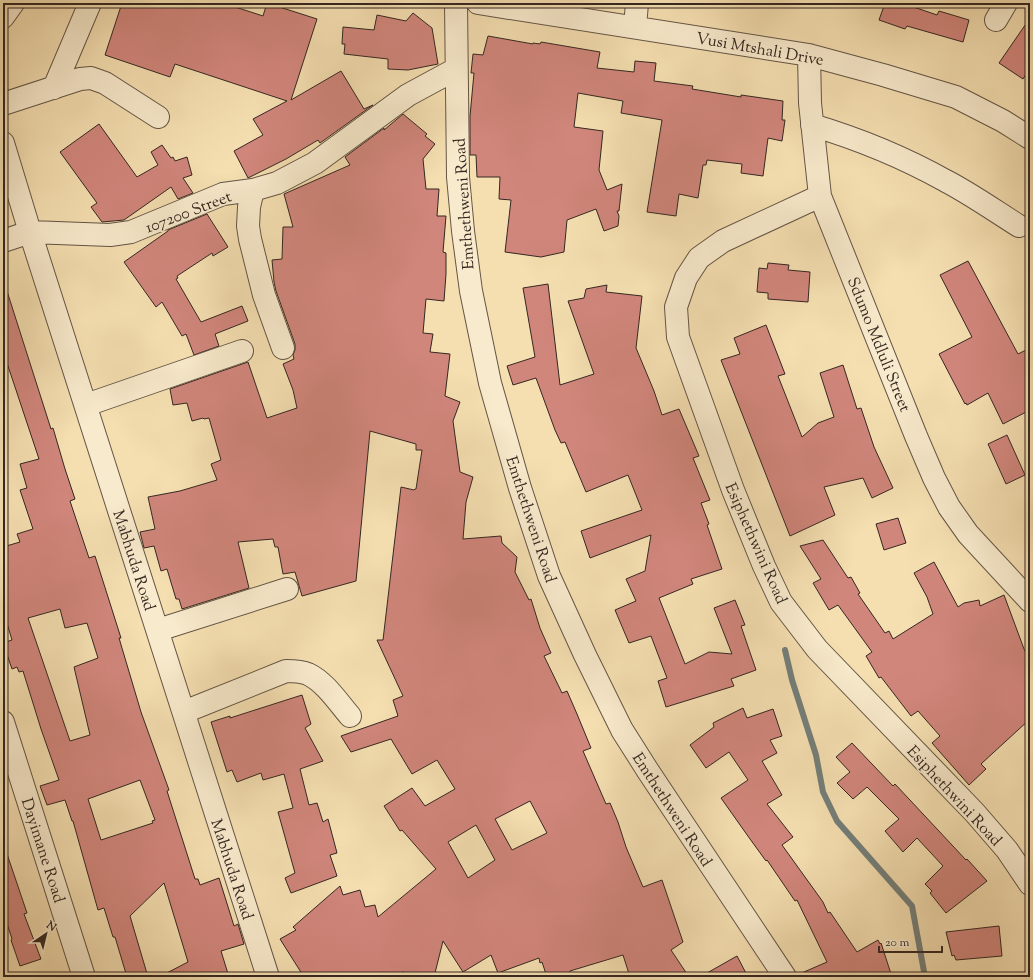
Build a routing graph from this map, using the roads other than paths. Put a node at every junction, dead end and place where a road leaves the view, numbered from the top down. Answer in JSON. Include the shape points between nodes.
{"nodes":[{"id":1,"x":13,"y":3,"type":"edge"},
{"id":2,"x":90,"y":3,"type":"edge"},
{"id":3,"x":456,"y":3,"type":"edge"},
{"id":4,"x":478,"y":3,"type":"edge"},
{"id":5,"x":637,"y":3,"type":"edge"},
{"id":6,"x":3,"y":17,"type":"edge"},
{"id":7,"x":635,"y":27,"type":"junction"},
{"id":8,"x":809,"y":55,"type":"junction"},
{"id":9,"x":456,"y":69,"type":"junction"},
{"id":10,"x":54,"y":88,"type":"junction"},
{"id":11,"x":3,"y":104,"type":"edge"},
{"id":12,"x":158,"y":117,"type":"dead end"},
{"id":13,"x":812,"y":124,"type":"junction"},
{"id":14,"x":1030,"y":138,"type":"edge"},
{"id":15,"x":3,"y":143,"type":"edge"},
{"id":16,"x":253,"y":190,"type":"junction"},
{"id":17,"x":820,"y":196,"type":"junction"},
{"id":18,"x":1019,"y":226,"type":"dead end"},
{"id":19,"x":30,"y":232,"type":"junction"},
{"id":20,"x":3,"y":241,"type":"edge"},
{"id":21,"x":283,"y":348,"type":"dead end"},
{"id":22,"x":242,"y":351,"type":"dead end"},
{"id":23,"x":86,"y":405,"type":"junction"},
{"id":24,"x":287,"y":589,"type":"dead end"},
{"id":25,"x":1030,"y":602,"type":"edge"},
{"id":26,"x":158,"y":630,"type":"junction"},
{"id":27,"x":184,"y":712,"type":"junction"},
{"id":28,"x":350,"y":716,"type":"dead end"},
{"id":29,"x":3,"y":722,"type":"edge"},
{"id":30,"x":1030,"y":884,"type":"edge"},
{"id":31,"x":84,"y":977,"type":"edge"},
{"id":32,"x":268,"y":977,"type":"edge"},
{"id":33,"x":785,"y":977,"type":"edge"}],
"edges":[{"from":1,"to":6,"type":"street"},
{"from":2,"to":10,"type":"street"},
{"from":3,"to":9,"type":"street","name":"Emthethweni Road"},
{"from":4,"to":7,"type":"street","name":"Vusi Mtshali Drive"},
{"from":5,"to":7,"type":"street"},
{"from":7,"to":8,"type":"street","name":"Vusi Mtshali Drive"},
{"from":8,"to":13,"type":"street","name":"Sdumo Mdluli Street"},
{"from":8,"to":14,"type":"street","name":"Vusi Mtshali Drive","via":[[956,97]]},
{"from":9,"to":16,"type":"street","name":"107200 Street","via":[[408,95],[315,162],[277,183]]},
{"from":9,"to":33,"type":"street","name":"Emthethweni Road","via":[[458,177],[471,291],[490,383],[520,488],[549,576],[622,730]]},
{"from":10,"to":11,"type":"street"},
{"from":10,"to":12,"type":"street","via":[[91,78],[105,83]]},
{"from":13,"to":17,"type":"street","name":"Sdumo Mdluli Street"},
{"from":13,"to":18,"type":"street","via":[[911,162]]},
{"from":15,"to":19,"type":"street","name":"Mabhuda Road"},
{"from":16,"to":19,"type":"street","name":"107200 Street","via":[[223,194],[131,232],[110,235]]},
{"from":16,"to":21,"type":"street","via":[[249,207],[250,239],[264,295]]},
{"from":17,"to":25,"type":"street","name":"Sdumo Mdluli Street","via":[[934,478],[949,507],[968,534]]},
{"from":17,"to":30,"type":"street","name":"Esiphethwini Road","via":[[723,241],[699,258],[686,278],[676,307],[678,338],[733,490],[781,602],[817,649],[976,813],[1007,850]]},
{"from":19,"to":20,"type":"street"},
{"from":19,"to":23,"type":"street","name":"Mabhuda Road"},
{"from":22,"to":23,"type":"street"},
{"from":23,"to":26,"type":"street","name":"Mabhuda Road"},
{"from":24,"to":26,"type":"street"},
{"from":26,"to":27,"type":"street","name":"Mabhuda Road"},
{"from":27,"to":28,"type":"street","via":[[286,671],[299,671],[321,683]]},
{"from":27,"to":32,"type":"street","name":"Mabhuda Road"},
{"from":29,"to":31,"type":"street","name":"Dayimane Road"}]}
